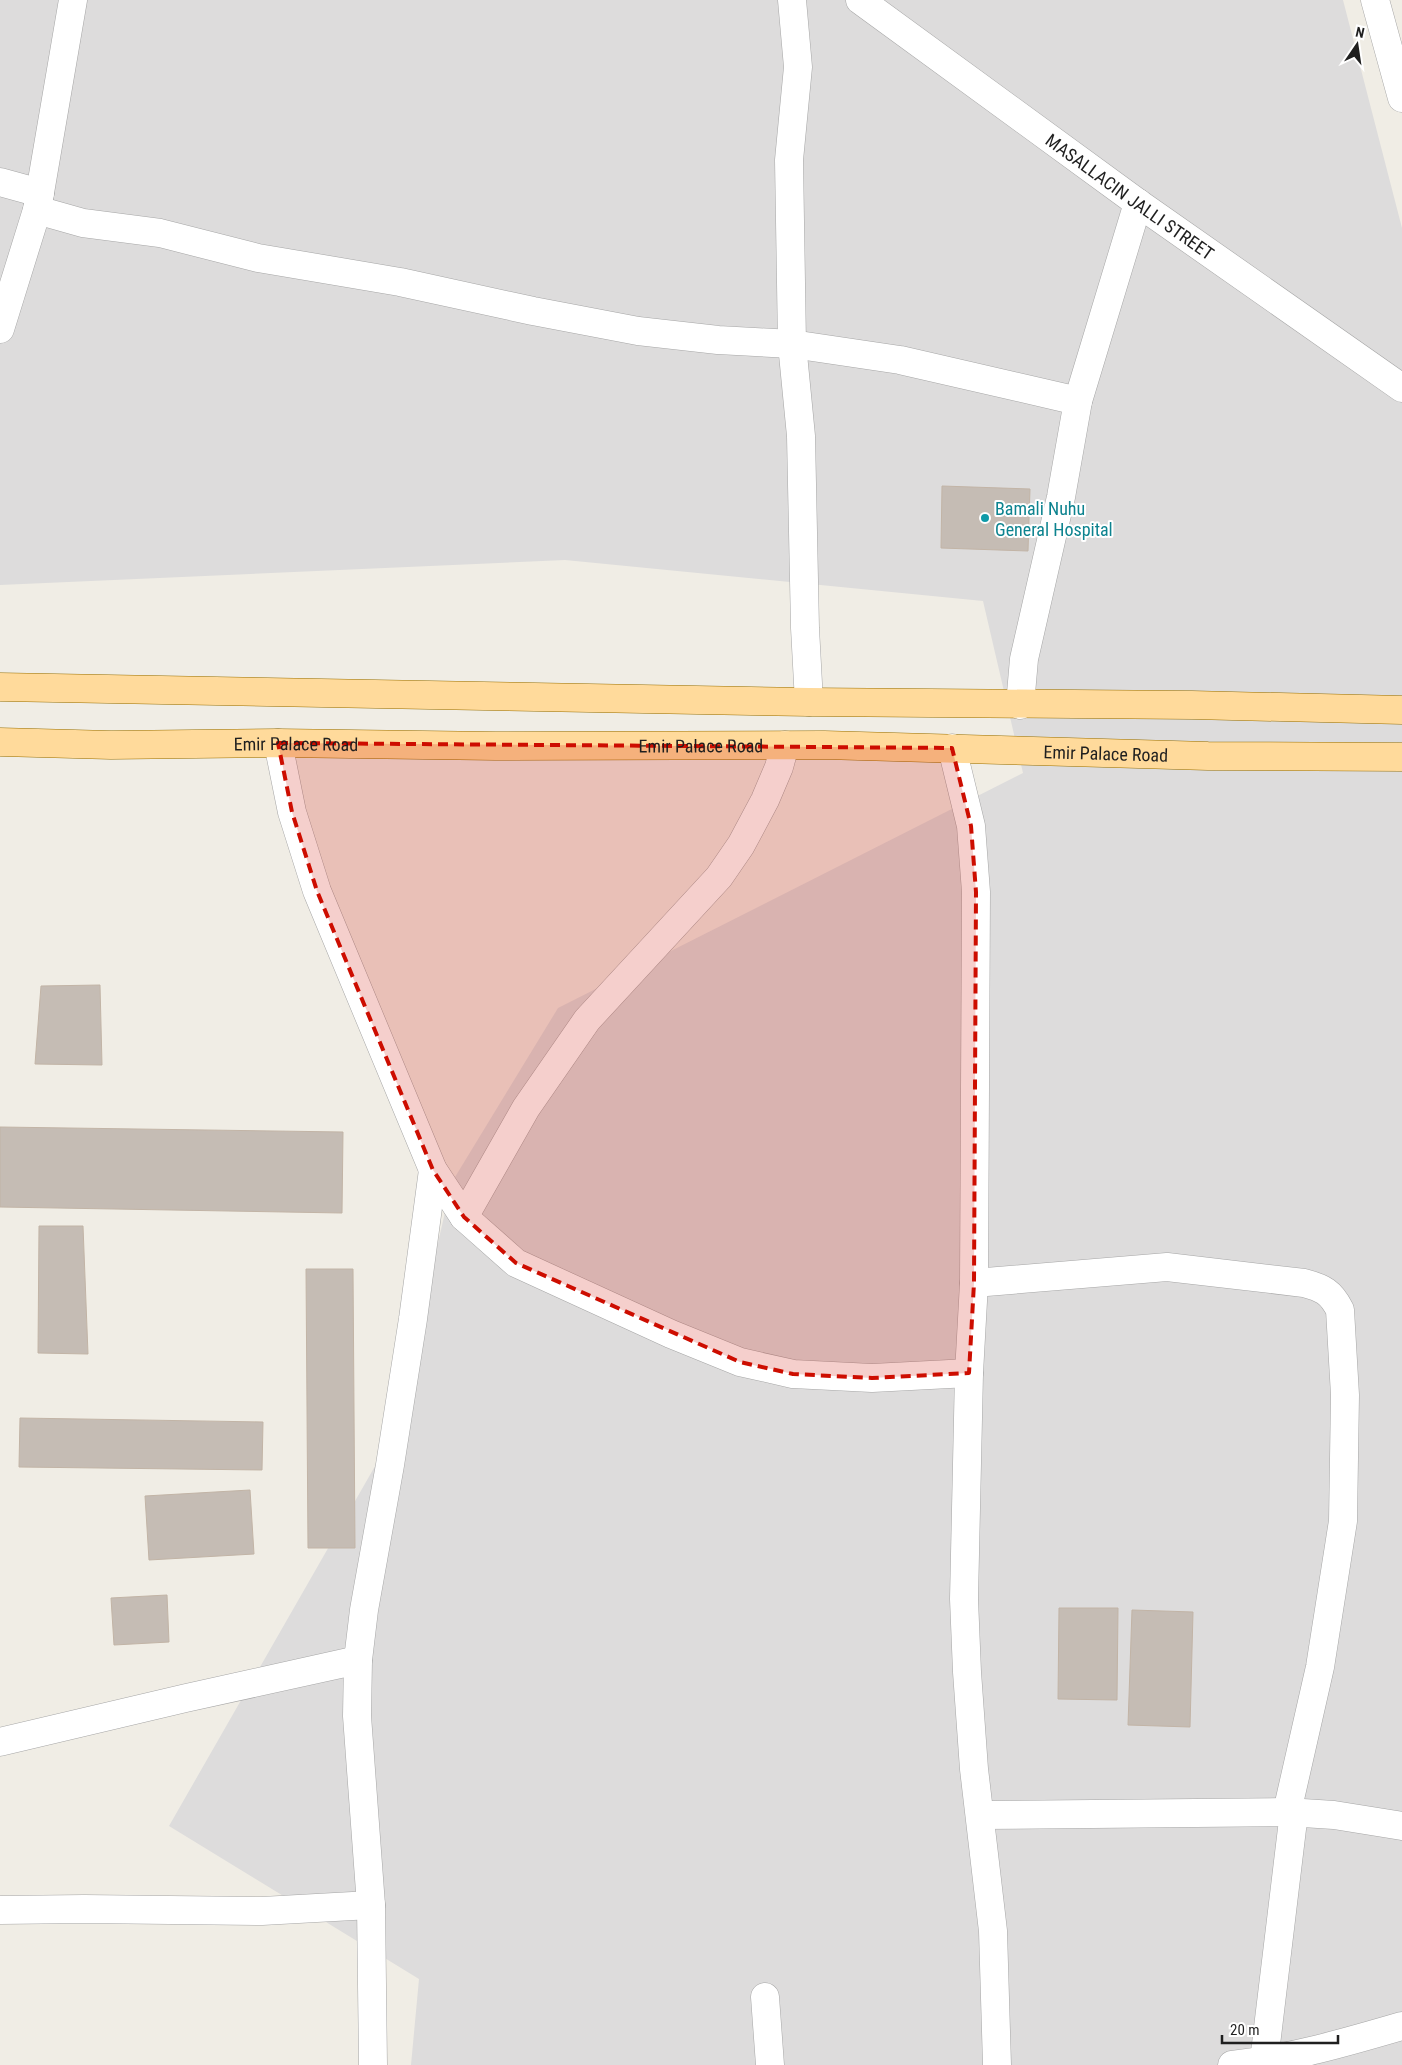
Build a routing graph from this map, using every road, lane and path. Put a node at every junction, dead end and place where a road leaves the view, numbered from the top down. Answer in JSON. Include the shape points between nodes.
{"nodes":[{"id":1,"x":73,"y":0,"type":"edge"},
{"id":2,"x":792,"y":0,"type":"edge"},
{"id":3,"x":860,"y":0,"type":"edge"},
{"id":4,"x":1375,"y":0,"type":"edge"},
{"id":5,"x":1402,"y":98,"type":"edge"},
{"id":6,"x":0,"y":182,"type":"edge"},
{"id":7,"x":38,"y":202,"type":"junction"},
{"id":8,"x":1138,"y":203,"type":"junction"},
{"id":9,"x":1,"y":322,"type":"edge"},
{"id":10,"x":792,"y":344,"type":"junction"},
{"id":11,"x":1402,"y":388,"type":"edge"},
{"id":12,"x":1078,"y":401,"type":"junction"},
{"id":13,"x":0,"y":687,"type":"edge"},
{"id":14,"x":810,"y":702,"type":"junction"},
{"id":15,"x":1020,"y":704,"type":"junction"},
{"id":16,"x":1402,"y":710,"type":"edge"},
{"id":17,"x":0,"y":742,"type":"edge"},
{"id":18,"x":278,"y":743,"type":"junction"},
{"id":19,"x":785,"y":745,"type":"junction"},
{"id":20,"x":952,"y":748,"type":"junction"},
{"id":21,"x":1402,"y":757,"type":"edge"},
{"id":22,"x":433,"y":1170,"type":"junction"},
{"id":23,"x":464,"y":1217,"type":"junction"},
{"id":24,"x":974,"y":1282,"type":"junction"},
{"id":25,"x":969,"y":1373,"type":"junction"},
{"id":26,"x":358,"y":1660,"type":"junction"},
{"id":27,"x":0,"y":1742,"type":"edge"},
{"id":28,"x":1291,"y":1812,"type":"junction"},
{"id":29,"x":980,"y":1815,"type":"junction"},
{"id":30,"x":1402,"y":1826,"type":"edge"},
{"id":31,"x":371,"y":1905,"type":"junction"},
{"id":32,"x":0,"y":1910,"type":"edge"},
{"id":33,"x":765,"y":1997,"type":"dead end"},
{"id":34,"x":1402,"y":2026,"type":"edge"},
{"id":35,"x":1264,"y":2061,"type":"junction"},
{"id":36,"x":373,"y":2065,"type":"edge"},
{"id":37,"x":770,"y":2065,"type":"edge"},
{"id":38,"x":997,"y":2065,"type":"edge"},
{"id":39,"x":1232,"y":2065,"type":"edge"}],
"edges":[{"from":1,"to":7,"type":"street"},
{"from":2,"to":10,"type":"street","via":[[798,67],[788,160]]},
{"from":3,"to":8,"type":"street","name":"MASALLACIN JALLI STREET"},
{"from":4,"to":5,"type":"street"},
{"from":6,"to":7,"type":"street"},
{"from":7,"to":9,"type":"street"},
{"from":7,"to":10,"type":"street","via":[[83,223],[160,233],[258,258],[400,282],[638,331]]},
{"from":8,"to":11,"type":"street","name":"MASALLACIN JALLI STREET"},
{"from":8,"to":12,"type":"street"},
{"from":10,"to":12,"type":"street","via":[[900,360]]},
{"from":10,"to":14,"type":"street","via":[[801,436],[804,628]]},
{"from":12,"to":15,"type":"street","via":[[1061,498],[1024,659]]},
{"from":13,"to":14,"type":"main road"},
{"from":14,"to":15,"type":"main road"},
{"from":15,"to":16,"type":"main road"},
{"from":17,"to":18,"type":"main road","name":"Emir Palace Road","via":[[111,745]]},
{"from":18,"to":19,"type":"main road","name":"Emir Palace Road"},
{"from":18,"to":22,"type":"street","via":[[292,812],[317,891]]},
{"from":19,"to":20,"type":"main road","name":"Emir Palace Road"},
{"from":19,"to":23,"type":"street","via":[[765,800],[741,845],[719,877],[587,1020],[526,1108]]},
{"from":20,"to":21,"type":"main road","name":"Emir Palace Road","via":[[1199,756]]},
{"from":20,"to":24,"type":"street","via":[[971,826],[976,892]]},
{"from":22,"to":23,"type":"street"},
{"from":22,"to":26,"type":"street","via":[[413,1319]]},
{"from":23,"to":25,"type":"street","via":[[516,1263],[740,1362],[803,1374],[872,1378]]},
{"from":24,"to":25,"type":"street"},
{"from":24,"to":28,"type":"street","via":[[1167,1267],[1304,1282],[1320,1287],[1334,1298],[1340,1310],[1345,1395],[1343,1521],[1320,1667]]},
{"from":25,"to":29,"type":"street","via":[[964,1599],[974,1769]]},
{"from":26,"to":27,"type":"street"},
{"from":26,"to":31,"type":"street","via":[[357,1716]]},
{"from":28,"to":29,"type":"street"},
{"from":28,"to":30,"type":"street"},
{"from":28,"to":35,"type":"street"},
{"from":29,"to":38,"type":"street","via":[[993,1931]]},
{"from":31,"to":32,"type":"street","via":[[262,1911]]},
{"from":31,"to":36,"type":"street"},
{"from":33,"to":37,"type":"street"},
{"from":34,"to":35,"type":"street","via":[[1312,2052]]},
{"from":35,"to":39,"type":"street"}]}
